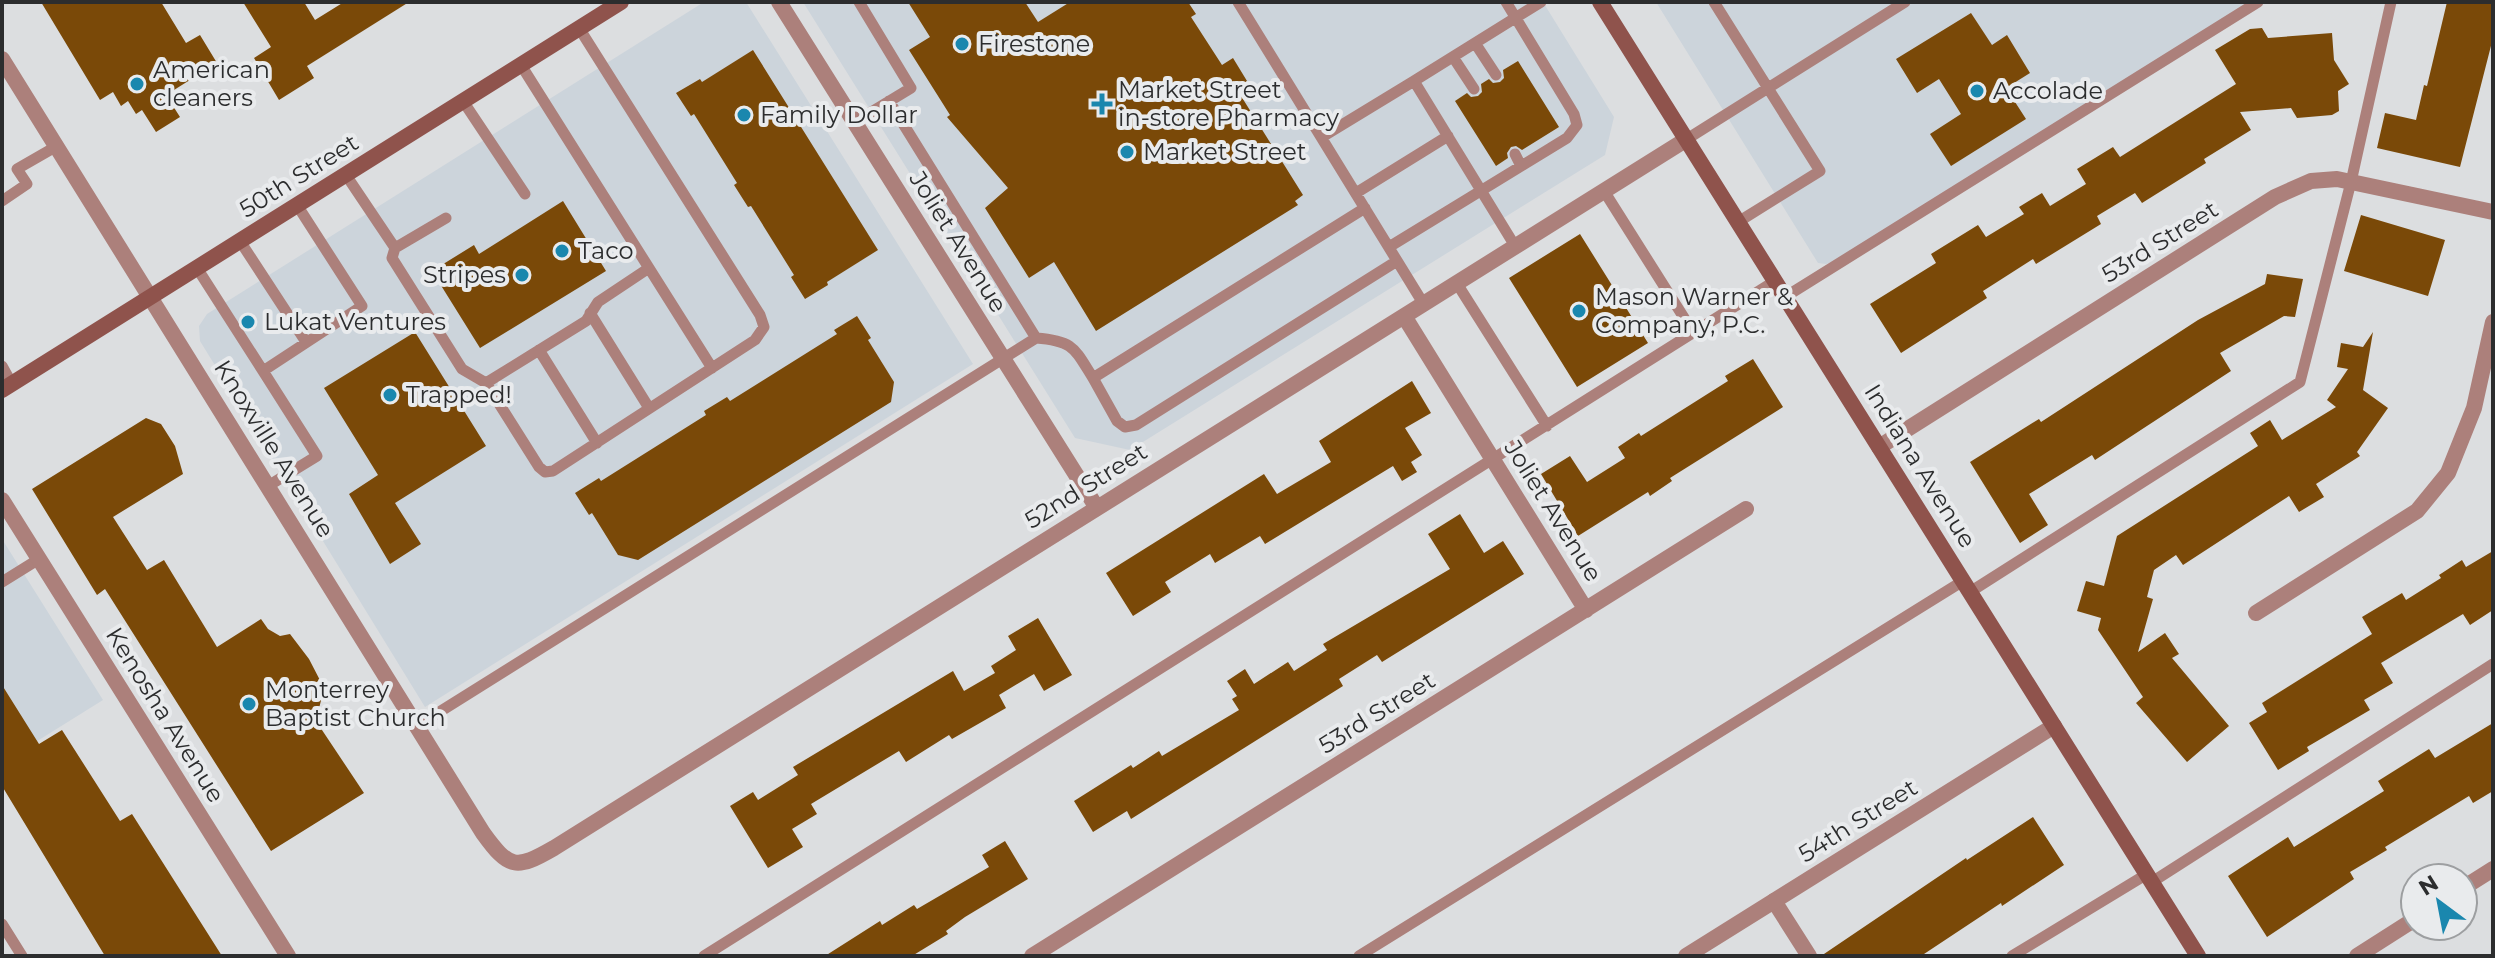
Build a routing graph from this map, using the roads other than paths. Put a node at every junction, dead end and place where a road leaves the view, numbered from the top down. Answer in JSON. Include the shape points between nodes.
{"nodes":[{"id":1,"x":621,"y":2,"type":"edge"},
{"id":2,"x":779,"y":2,"type":"edge"},
{"id":3,"x":859,"y":2,"type":"edge"},
{"id":4,"x":1238,"y":2,"type":"edge"},
{"id":5,"x":1506,"y":2,"type":"edge"},
{"id":6,"x":1541,"y":2,"type":"edge"},
{"id":7,"x":1600,"y":2,"type":"edge"},
{"id":8,"x":1714,"y":2,"type":"edge"},
{"id":9,"x":1905,"y":2,"type":"edge"},
{"id":10,"x":2258,"y":2,"type":"edge"},
{"id":11,"x":2391,"y":2,"type":"edge"},
{"id":12,"x":1516,"y":18,"type":"junction"},
{"id":13,"x":579,"y":28,"type":"junction"},
{"id":14,"x":1475,"y":43,"type":"junction"},
{"id":15,"x":1453,"y":57,"type":"junction"},
{"id":16,"x":2,"y":59,"type":"edge"},
{"id":17,"x":521,"y":65,"type":"junction"},
{"id":18,"x":1496,"y":75,"type":"dead end"},
{"id":19,"x":1414,"y":81,"type":"junction"},
{"id":20,"x":1768,"y":88,"type":"junction"},
{"id":21,"x":1474,"y":89,"type":"dead end"},
{"id":22,"x":463,"y":101,"type":"junction"},
{"id":23,"x":889,"y":101,"type":"junction"},
{"id":24,"x":855,"y":122,"type":"junction"},
{"id":25,"x":1448,"y":136,"type":"junction"},
{"id":26,"x":1322,"y":137,"type":"junction"},
{"id":27,"x":1687,"y":139,"type":"junction"},
{"id":28,"x":1536,"y":141,"type":"dead end"},
{"id":29,"x":57,"y":146,"type":"junction"},
{"id":30,"x":1544,"y":153,"type":"junction"},
{"id":31,"x":1515,"y":154,"type":"dead end"},
{"id":32,"x":1521,"y":166,"type":"junction"},
{"id":33,"x":346,"y":175,"type":"junction"},
{"id":34,"x":2351,"y":182,"type":"junction"},
{"id":35,"x":1480,"y":190,"type":"junction"},
{"id":36,"x":1604,"y":191,"type":"junction"},
{"id":37,"x":1356,"y":193,"type":"junction"},
{"id":38,"x":525,"y":194,"type":"dead end"},
{"id":39,"x":2,"y":201,"type":"edge"},
{"id":40,"x":297,"y":205,"type":"junction"},
{"id":41,"x":1365,"y":208,"type":"junction"},
{"id":42,"x":2493,"y":212,"type":"edge"},
{"id":43,"x":446,"y":218,"type":"dead end"},
{"id":44,"x":1738,"y":222,"type":"junction"},
{"id":45,"x":240,"y":241,"type":"junction"},
{"id":46,"x":1515,"y":246,"type":"junction"},
{"id":47,"x":1389,"y":247,"type":"junction"},
{"id":48,"x":395,"y":248,"type":"junction"},
{"id":49,"x":1397,"y":261,"type":"junction"},
{"id":50,"x":197,"y":268,"type":"junction"},
{"id":51,"x":649,"y":268,"type":"junction"},
{"id":52,"x":1775,"y":281,"type":"junction"},
{"id":53,"x":1456,"y":282,"type":"junction"},
{"id":54,"x":151,"y":297,"type":"junction"},
{"id":55,"x":1785,"y":297,"type":"junction"},
{"id":56,"x":1423,"y":303,"type":"junction"},
{"id":57,"x":590,"y":313,"type":"junction"},
{"id":58,"x":1404,"y":316,"type":"junction"},
{"id":59,"x":2493,"y":322,"type":"edge"},
{"id":60,"x":1693,"y":332,"type":"junction"},
{"id":61,"x":1036,"y":338,"type":"junction"},
{"id":62,"x":306,"y":342,"type":"junction"},
{"id":63,"x":539,"y":350,"type":"junction"},
{"id":64,"x":1003,"y":358,"type":"junction"},
{"id":65,"x":2,"y":366,"type":"edge"},
{"id":66,"x":712,"y":368,"type":"junction"},
{"id":67,"x":263,"y":371,"type":"junction"},
{"id":68,"x":1093,"y":378,"type":"junction"},
{"id":69,"x":486,"y":383,"type":"junction"},
{"id":70,"x":7,"y":387,"type":"edge"},
{"id":71,"x":649,"y":408,"type":"junction"},
{"id":72,"x":1547,"y":426,"type":"junction"},
{"id":73,"x":597,"y":443,"type":"junction"},
{"id":74,"x":1879,"y":447,"type":"junction"},
{"id":75,"x":1493,"y":460,"type":"junction"},
{"id":76,"x":268,"y":486,"type":"junction"},
{"id":77,"x":2,"y":500,"type":"edge"},
{"id":78,"x":1097,"y":508,"type":"junction"},
{"id":79,"x":1746,"y":509,"type":"dead end"},
{"id":80,"x":39,"y":559,"type":"junction"},
{"id":81,"x":2,"y":582,"type":"edge"},
{"id":82,"x":1966,"y":586,"type":"junction"},
{"id":83,"x":1586,"y":610,"type":"junction"},
{"id":84,"x":2256,"y":613,"type":"dead end"},
{"id":85,"x":2493,"y":664,"type":"edge"},
{"id":86,"x":417,"y":726,"type":"junction"},
{"id":87,"x":2054,"y":726,"type":"junction"},
{"id":88,"x":508,"y":861,"type":"joint"},
{"id":89,"x":2149,"y":878,"type":"junction"},
{"id":90,"x":1774,"y":901,"type":"junction"},
{"id":91,"x":2,"y":924,"type":"edge"},
{"id":92,"x":2399,"y":929,"type":"edge"},
{"id":93,"x":22,"y":956,"type":"edge"},
{"id":94,"x":288,"y":956,"type":"edge"},
{"id":95,"x":704,"y":956,"type":"edge"},
{"id":96,"x":1032,"y":956,"type":"edge"},
{"id":97,"x":1359,"y":956,"type":"edge"},
{"id":98,"x":1686,"y":956,"type":"edge"},
{"id":99,"x":1809,"y":956,"type":"edge"},
{"id":100,"x":2012,"y":956,"type":"edge"},
{"id":101,"x":2198,"y":956,"type":"edge"},
{"id":102,"x":2357,"y":956,"type":"edge"}],
"edges":[{"from":1,"to":13,"type":"main road","name":"50th Street"},
{"from":2,"to":24,"type":"street","name":"Joliet Avenue"},
{"from":3,"to":23,"type":"lane","via":[[911,88]]},
{"from":4,"to":26,"type":"lane"},
{"from":5,"to":12,"type":"lane"},
{"from":6,"to":12,"type":"lane"},
{"from":7,"to":27,"type":"main road","name":"Indiana Avenue"},
{"from":8,"to":20,"type":"lane"},
{"from":9,"to":20,"type":"lane"},
{"from":10,"to":55,"type":"lane"},
{"from":11,"to":34,"type":"lane"},
{"from":12,"to":14,"type":"lane"},
{"from":12,"to":30,"type":"lane","via":[[1577,125]]},
{"from":13,"to":17,"type":"main road","name":"50th Street"},
{"from":13,"to":66,"type":"lane","via":[[760,315],[764,327],[755,340]]},
{"from":14,"to":15,"type":"lane"},
{"from":14,"to":18,"type":"lane"},
{"from":15,"to":19,"type":"lane"},
{"from":15,"to":21,"type":"lane"},
{"from":16,"to":29,"type":"street","name":"Knoxville Avenue"},
{"from":17,"to":22,"type":"main road","name":"50th Street"},
{"from":17,"to":51,"type":"lane"},
{"from":19,"to":25,"type":"lane"},
{"from":19,"to":26,"type":"lane"},
{"from":20,"to":27,"type":"lane"},
{"from":20,"to":44,"type":"lane","via":[[1820,171]]},
{"from":22,"to":33,"type":"main road","name":"50th Street"},
{"from":22,"to":38,"type":"lane"},
{"from":23,"to":24,"type":"lane"},
{"from":23,"to":61,"type":"lane"},
{"from":24,"to":64,"type":"street","name":"Joliet Avenue"},
{"from":25,"to":35,"type":"lane"},
{"from":25,"to":37,"type":"lane"},
{"from":26,"to":37,"type":"lane"},
{"from":27,"to":36,"type":"street","name":"52nd Street"},
{"from":27,"to":44,"type":"main road","name":"Indiana Avenue"},
{"from":28,"to":30,"type":"lane"},
{"from":29,"to":39,"type":"lane","via":[[17,169],[27,184]]},
{"from":29,"to":54,"type":"street","name":"Knoxville Avenue"},
{"from":30,"to":32,"type":"lane"},
{"from":31,"to":32,"type":"lane"},
{"from":32,"to":35,"type":"lane"},
{"from":33,"to":40,"type":"main road","name":"50th Street"},
{"from":33,"to":48,"type":"lane"},
{"from":34,"to":42,"type":"street","name":"53rd Street"},
{"from":34,"to":74,"type":"street","name":"53rd Street","via":[[2311,181],[2275,197]]},
{"from":34,"to":82,"type":"lane","via":[[2300,382]]},
{"from":35,"to":46,"type":"lane"},
{"from":35,"to":47,"type":"lane"},
{"from":36,"to":46,"type":"street","name":"52nd Street"},
{"from":36,"to":60,"type":"lane"},
{"from":37,"to":41,"type":"lane"},
{"from":40,"to":45,"type":"main road","name":"50th Street"},
{"from":40,"to":62,"type":"lane","via":[[362,306]]},
{"from":41,"to":47,"type":"lane"},
{"from":41,"to":68,"type":"lane"},
{"from":43,"to":48,"type":"lane"},
{"from":44,"to":52,"type":"main road","name":"Indiana Avenue"},
{"from":45,"to":50,"type":"main road","name":"50th Street"},
{"from":45,"to":62,"type":"lane"},
{"from":46,"to":53,"type":"street","name":"52nd Street"},
{"from":47,"to":49,"type":"lane"},
{"from":48,"to":69,"type":"lane","via":[[392,258],[462,369]]},
{"from":49,"to":56,"type":"lane"},
{"from":49,"to":68,"type":"lane","via":[[1136,425],[1125,427],[1117,421]]},
{"from":50,"to":54,"type":"main road","name":"50th Street"},
{"from":50,"to":67,"type":"lane"},
{"from":51,"to":57,"type":"lane"},
{"from":51,"to":66,"type":"lane"},
{"from":52,"to":55,"type":"main road","name":"Indiana Avenue"},
{"from":52,"to":60,"type":"lane"},
{"from":53,"to":56,"type":"street","name":"52nd Street"},
{"from":53,"to":72,"type":"lane"},
{"from":54,"to":70,"type":"main road","name":"50th Street"},
{"from":54,"to":76,"type":"street","name":"Knoxville Avenue"},
{"from":55,"to":74,"type":"main road","name":"Indiana Avenue"},
{"from":56,"to":58,"type":"street","name":"52nd Street"},
{"from":57,"to":63,"type":"lane","via":[[586,321]]},
{"from":57,"to":71,"type":"lane"},
{"from":58,"to":75,"type":"street","name":"Joliet Avenue"},
{"from":58,"to":78,"type":"street","name":"52nd Street"},
{"from":59,"to":84,"type":"street","via":[[2474,408],[2441,483],[2417,511]]},
{"from":60,"to":72,"type":"lane"},
{"from":61,"to":64,"type":"lane"},
{"from":61,"to":68,"type":"lane","via":[[1056,339],[1075,349]]},
{"from":62,"to":67,"type":"lane"},
{"from":63,"to":69,"type":"lane"},
{"from":63,"to":73,"type":"lane"},
{"from":64,"to":78,"type":"street","name":"Joliet Avenue"},
{"from":64,"to":86,"type":"lane"},
{"from":65,"to":70,"type":"lane"},
{"from":66,"to":71,"type":"lane"},
{"from":67,"to":76,"type":"lane","via":[[317,456]]},
{"from":69,"to":73,"type":"lane","via":[[545,472]]},
{"from":71,"to":73,"type":"lane"},
{"from":72,"to":75,"type":"lane"},
{"from":74,"to":82,"type":"main road","name":"Indiana Avenue"},
{"from":75,"to":83,"type":"street","name":"Joliet Avenue"},
{"from":75,"to":95,"type":"lane"},
{"from":76,"to":86,"type":"street","name":"Knoxville Avenue"},
{"from":77,"to":80,"type":"street","name":"Kenosha Avenue"},
{"from":78,"to":88,"type":"street","name":"52nd Street","via":[[531,862]]},
{"from":79,"to":83,"type":"street","name":"53rd Street"},
{"from":80,"to":81,"type":"lane"},
{"from":80,"to":94,"type":"street","name":"Kenosha Avenue"},
{"from":82,"to":87,"type":"main road","name":"Indiana Avenue"},
{"from":82,"to":97,"type":"lane"},
{"from":83,"to":96,"type":"street","name":"53rd Street"},
{"from":85,"to":89,"type":"lane"},
{"from":86,"to":88,"type":"street","name":"Knoxville Avenue","via":[[483,833]]},
{"from":87,"to":89,"type":"main road","name":"Indiana Avenue"},
{"from":87,"to":90,"type":"street","name":"54th Street"},
{"from":89,"to":100,"type":"lane"},
{"from":89,"to":101,"type":"main road","name":"Indiana Avenue"},
{"from":90,"to":98,"type":"street","name":"54th Street"},
{"from":90,"to":99,"type":"street"},
{"from":91,"to":93,"type":"lane"},
{"from":92,"to":102,"type":"street"}]}
